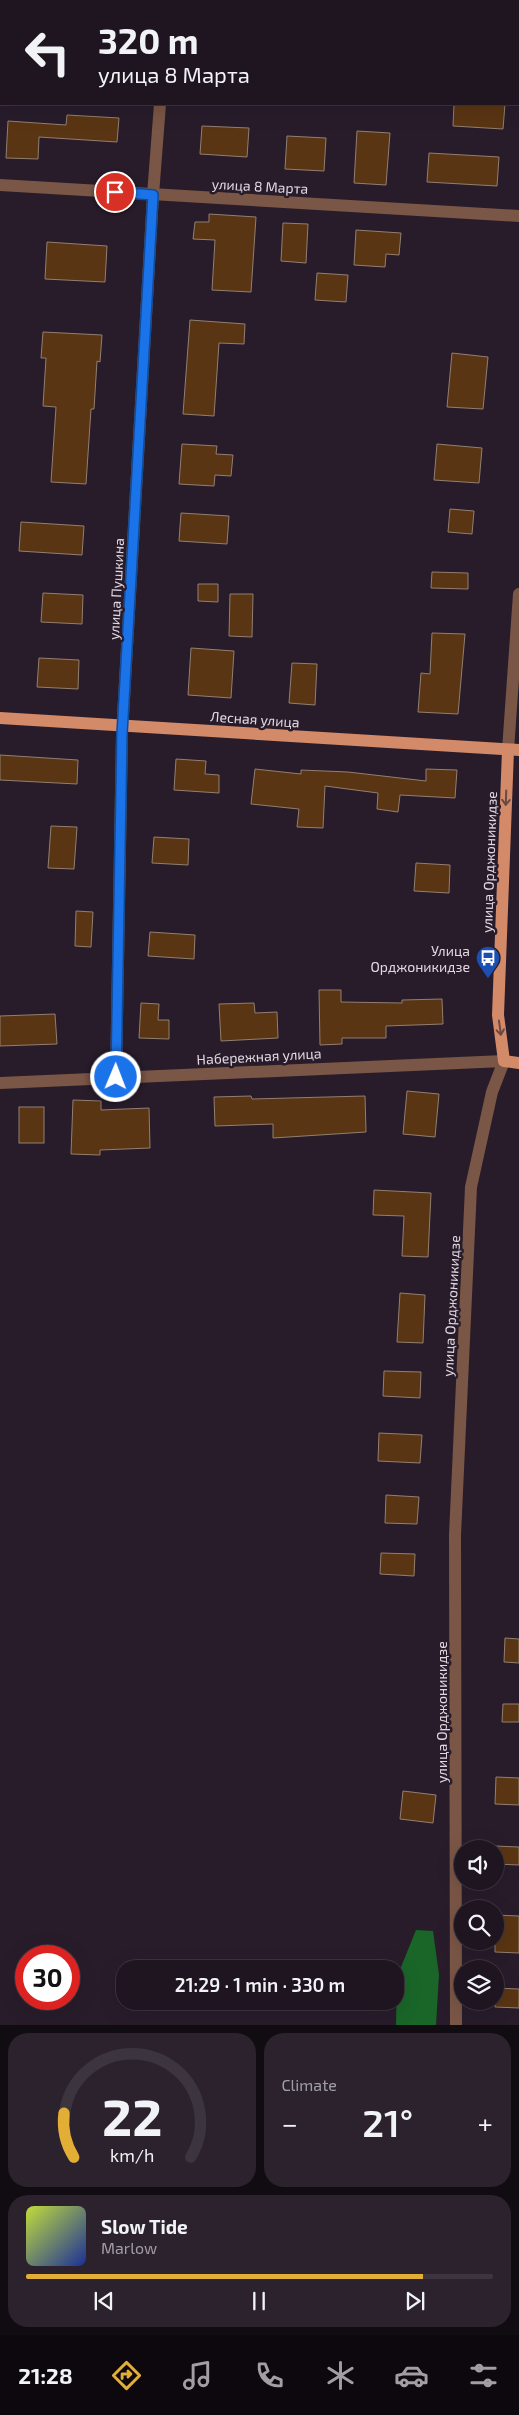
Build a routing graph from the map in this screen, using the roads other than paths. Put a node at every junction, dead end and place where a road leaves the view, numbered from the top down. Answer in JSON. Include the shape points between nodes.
{"nodes":[{"id":1,"x":160,"y":105,"type":"edge"},
{"id":2,"x":0,"y":185,"type":"edge"},
{"id":3,"x":153,"y":195,"type":"junction"},
{"id":4,"x":519,"y":216,"type":"edge"},
{"id":5,"x":519,"y":594,"type":"edge"},
{"id":6,"x":0,"y":718,"type":"edge"},
{"id":7,"x":123,"y":726,"type":"junction"},
{"id":8,"x":514,"y":750,"type":"edge"},
{"id":9,"x":504,"y":1061,"type":"junction"},
{"id":10,"x":519,"y":1063,"type":"edge"},
{"id":11,"x":116,"y":1077,"type":"junction"},
{"id":12,"x":0,"y":1083,"type":"edge"},
{"id":13,"x":456,"y":2025,"type":"edge"}],
"edges":[{"from":1,"to":3,"type":"street","name":"улица Пушкина"},
{"from":2,"to":3,"type":"street","name":"улица 8 Марта"},
{"from":3,"to":4,"type":"street","name":"улица 8 Марта"},
{"from":3,"to":7,"type":"street","name":"улица Пушкина"},
{"from":5,"to":8,"type":"street","name":"улица Орджоникидзе"},
{"from":6,"to":7,"type":"main road","name":"Лесная улица"},
{"from":7,"to":8,"type":"main road","name":"Лесная улица"},
{"from":7,"to":11,"type":"street","name":"улица Пушкина"},
{"from":8,"to":9,"type":"main road","name":"улица Орджоникидзе","one_way":true,"via":[[498,1015]]},
{"from":9,"to":10,"type":"main road","name":"Набережная улица"},
{"from":9,"to":11,"type":"street","name":"Набережная улица"},
{"from":9,"to":13,"type":"street","name":"улица Орджоникидзе","via":[[492,1092],[471,1187],[455,1534]]},
{"from":11,"to":12,"type":"street","name":"Набережная улица"}]}
